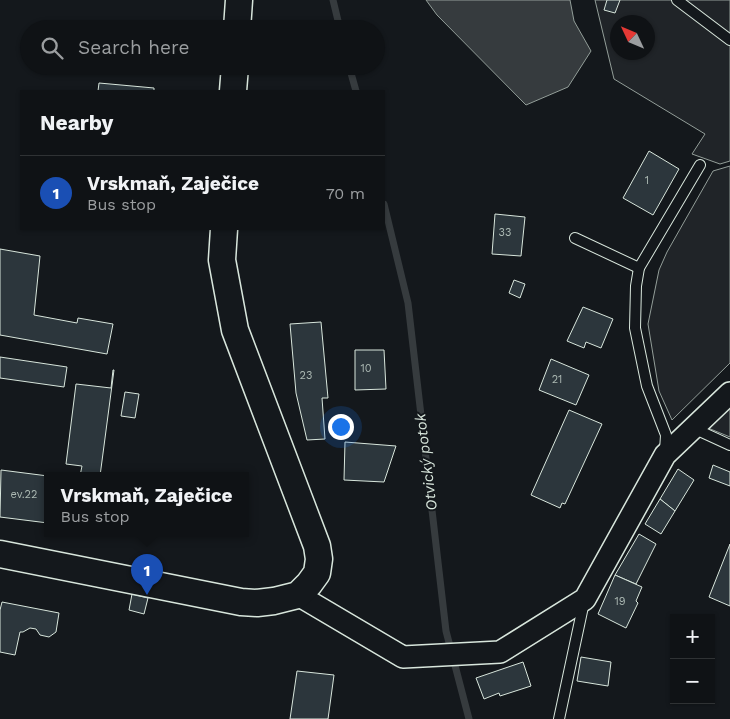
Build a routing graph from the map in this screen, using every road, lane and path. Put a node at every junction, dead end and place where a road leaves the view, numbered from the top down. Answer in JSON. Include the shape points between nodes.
{"nodes":[{"id":1,"x":239,"y":0,"type":"edge"},
{"id":2,"x":677,"y":0,"type":"edge"},
{"id":3,"x":238,"y":20,"type":"edge"},
{"id":4,"x":730,"y":40,"type":"edge"},
{"id":5,"x":234,"y":75,"type":"edge"},
{"id":6,"x":233,"y":90,"type":"edge"},
{"id":7,"x":700,"y":165,"type":"dead end"},
{"id":8,"x":224,"y":230,"type":"edge"},
{"id":9,"x":576,"y":238,"type":"dead end"},
{"id":10,"x":639,"y":268,"type":"junction"},
{"id":11,"x":730,"y":393,"type":"edge"},
{"id":12,"x":693,"y":428,"type":"junction"},
{"id":13,"x":730,"y":445,"type":"edge"},
{"id":14,"x":665,"y":455,"type":"junction"},
{"id":15,"x":0,"y":554,"type":"edge"},
{"id":16,"x":298,"y":595,"type":"junction"},
{"id":17,"x":585,"y":598,"type":"junction"},
{"id":18,"x":559,"y":719,"type":"edge"}],
"edges":[{"from":1,"to":3,"type":"street"},
{"from":2,"to":4,"type":"lane"},
{"from":5,"to":6,"type":"street"},
{"from":7,"to":10,"type":"lane"},
{"from":8,"to":16,"type":"street","via":[[222,260],[235,330],[317,546],[316,573]]},
{"from":9,"to":10,"type":"lane"},
{"from":10,"to":14,"type":"lane","via":[[634,328],[646,386],[666,435]]},
{"from":11,"to":12,"type":"street"},
{"from":12,"to":13,"type":"lane"},
{"from":12,"to":14,"type":"street"},
{"from":14,"to":17,"type":"street"},
{"from":15,"to":16,"type":"street","via":[[240,602],[274,601]]},
{"from":16,"to":17,"type":"street","via":[[403,657],[500,652]]},
{"from":17,"to":18,"type":"lane"}]}
